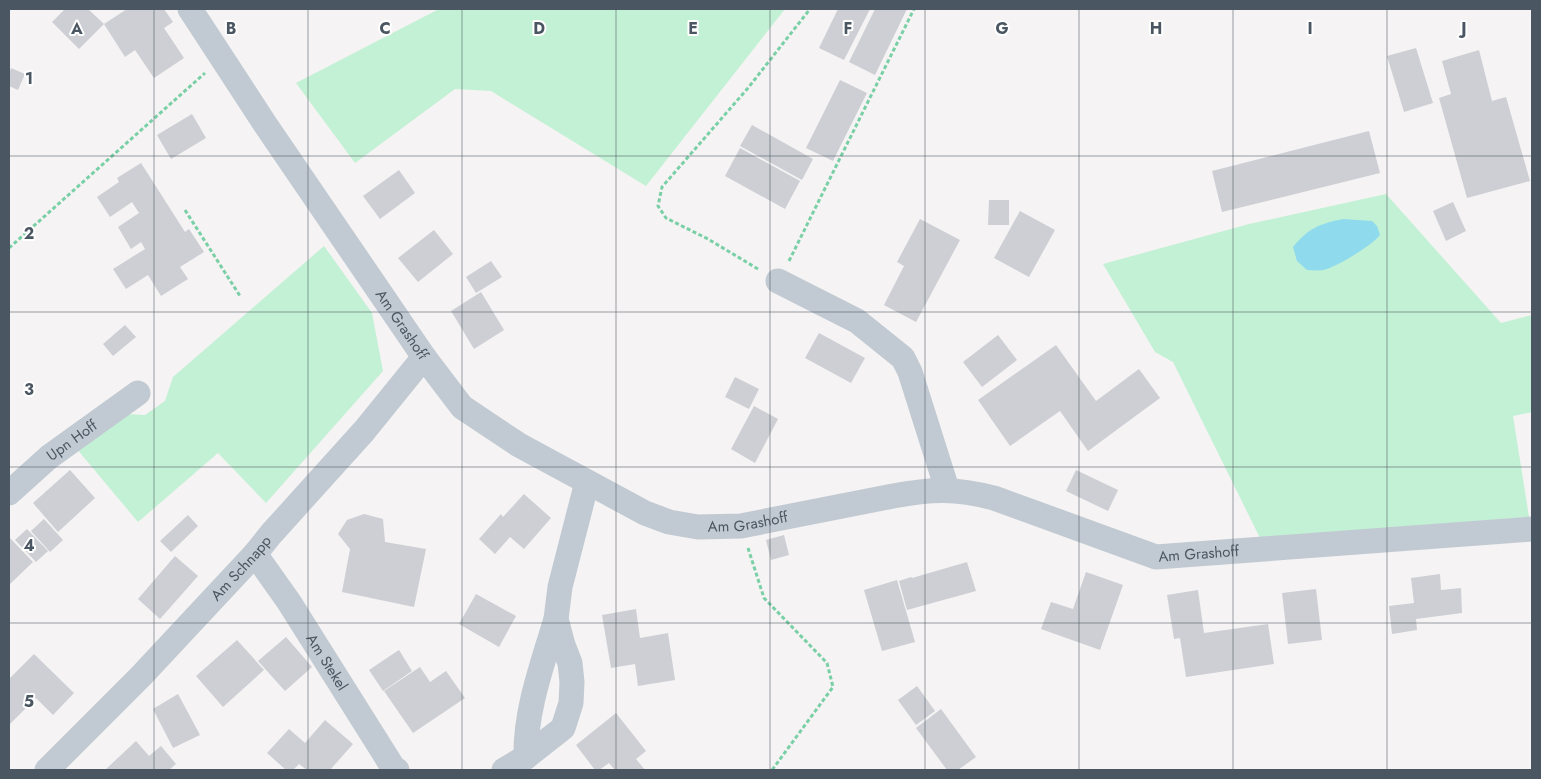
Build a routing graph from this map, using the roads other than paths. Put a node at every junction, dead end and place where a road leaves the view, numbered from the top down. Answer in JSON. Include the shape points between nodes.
{"nodes":[{"id":1,"x":190,"y":9,"type":"edge"},
{"id":2,"x":778,"y":281,"type":"road end"},
{"id":3,"x":424,"y":357,"type":"junction"},
{"id":4,"x":138,"y":393,"type":"dead end"},
{"id":5,"x":587,"y":482,"type":"junction"},
{"id":6,"x":946,"y":489,"type":"junction"},
{"id":7,"x":9,"y":493,"type":"edge"},
{"id":8,"x":1532,"y":529,"type":"edge"},
{"id":9,"x":255,"y":554,"type":"junction"},
{"id":10,"x":556,"y":619,"type":"junction"},
{"id":11,"x":526,"y":757,"type":"junction"},
{"id":12,"x":48,"y":770,"type":"edge"},
{"id":13,"x":397,"y":770,"type":"edge"},
{"id":14,"x":504,"y":770,"type":"edge"}],
"edges":[{"from":1,"to":3,"type":"street","name":"Am Grashoff"},
{"from":2,"to":6,"type":"street","via":[[857,321],[903,358]]},
{"from":3,"to":5,"type":"street","name":"Am Grashoff","via":[[462,407],[518,445]]},
{"from":3,"to":9,"type":"street","name":"Am Schnapp","via":[[364,431]]},
{"from":4,"to":7,"type":"street","name":"Upn Hoff","via":[[49,457]]},
{"from":5,"to":6,"type":"street","name":"Am Grashoff","via":[[644,513],[698,528],[741,526],[918,491]]},
{"from":5,"to":10,"type":"street","via":[[560,587]]},
{"from":6,"to":8,"type":"street","name":"Am Grashoff","via":[[994,498],[1156,557]]},
{"from":9,"to":12,"type":"street","name":"Am Schnapp"},
{"from":9,"to":13,"type":"street","name":"Am Stekel"},
{"from":10,"to":11,"type":"street","via":[[535,688]]},
{"from":10,"to":11,"type":"street","via":[[570,663],[571,703],[563,728]]},
{"from":11,"to":14,"type":"street"}]}
